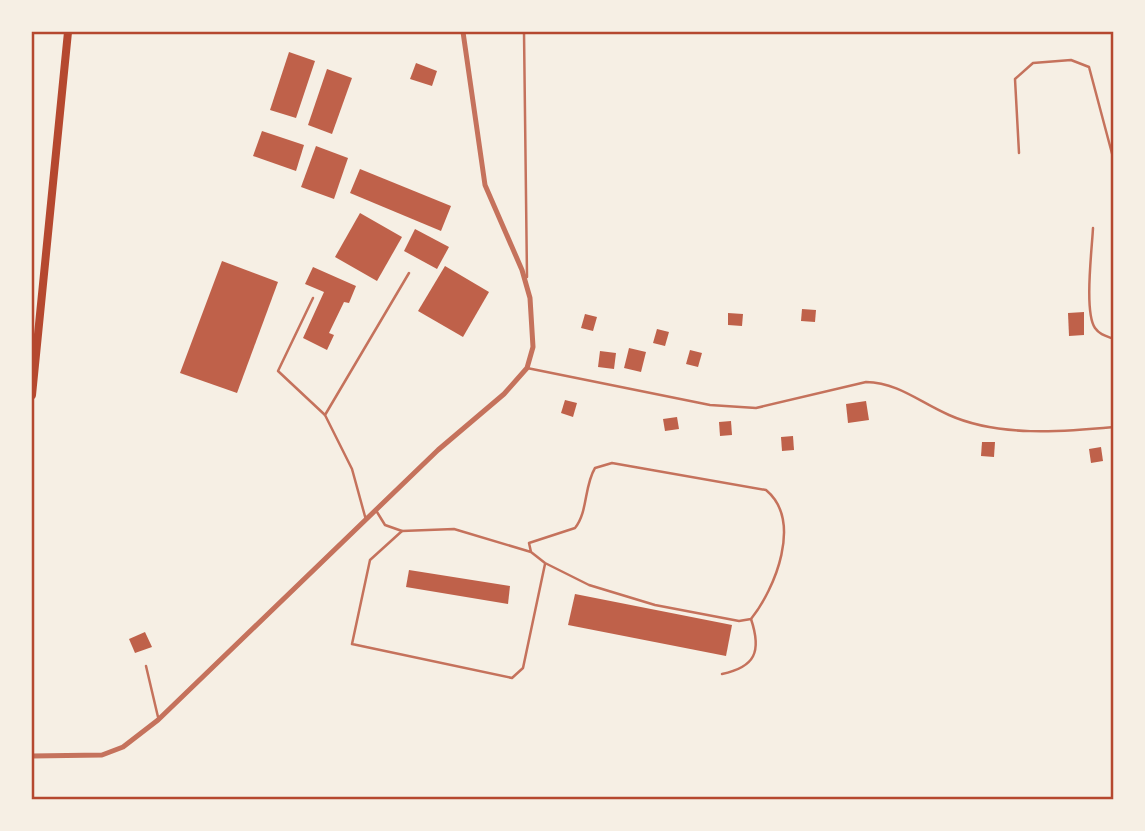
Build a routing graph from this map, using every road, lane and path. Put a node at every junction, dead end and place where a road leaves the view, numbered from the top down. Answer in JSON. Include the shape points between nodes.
{"nodes":[{"id":1,"x":68,"y":32,"type":"edge"},
{"id":2,"x":463,"y":32,"type":"edge"},
{"id":3,"x":524,"y":32,"type":"edge"},
{"id":4,"x":1019,"y":153,"type":"dead end"},
{"id":5,"x":1114,"y":161,"type":"edge"},
{"id":6,"x":1093,"y":228,"type":"dead end"},
{"id":7,"x":409,"y":273,"type":"dead end"},
{"id":8,"x":527,"y":287,"type":"junction"},
{"id":9,"x":313,"y":298,"type":"dead end"},
{"id":10,"x":1114,"y":339,"type":"edge"},
{"id":11,"x":527,"y":368,"type":"junction"},
{"id":12,"x":32,"y":395,"type":"edge"},
{"id":13,"x":326,"y":415,"type":"junction"},
{"id":14,"x":1114,"y":427,"type":"edge"},
{"id":15,"x":377,"y":512,"type":"junction"},
{"id":16,"x":366,"y":520,"type":"junction"},
{"id":17,"x":402,"y":531,"type":"junction"},
{"id":18,"x":531,"y":552,"type":"junction"},
{"id":19,"x":545,"y":563,"type":"junction"},
{"id":20,"x":751,"y":619,"type":"junction"},
{"id":21,"x":146,"y":666,"type":"dead end"},
{"id":22,"x":722,"y":674,"type":"dead end"},
{"id":23,"x":158,"y":720,"type":"junction"},
{"id":24,"x":32,"y":756,"type":"edge"}],
"edges":[{"from":1,"to":12,"type":"main road"},
{"from":2,"to":8,"type":"street","via":[[485,184]]},
{"from":3,"to":8,"type":"lane"},
{"from":4,"to":5,"type":"lane","via":[[1014,79],[1033,63],[1071,60],[1089,67]]},
{"from":6,"to":10,"type":"lane","via":[[1093,326]]},
{"from":7,"to":13,"type":"lane"},
{"from":8,"to":11,"type":"street","via":[[534,328]]},
{"from":9,"to":13,"type":"lane","via":[[278,371]]},
{"from":11,"to":14,"type":"lane","via":[[710,405],[756,408],[883,383],[950,416],[995,428],[1070,432]]},
{"from":11,"to":15,"type":"street","via":[[505,394],[438,450]]},
{"from":13,"to":16,"type":"lane","via":[[352,469]]},
{"from":15,"to":16,"type":"street"},
{"from":15,"to":17,"type":"lane","via":[[385,526]]},
{"from":16,"to":23,"type":"street"},
{"from":17,"to":18,"type":"lane","via":[[454,529]]},
{"from":17,"to":19,"type":"lane","via":[[370,560],[352,645],[512,677],[523,668]]},
{"from":18,"to":19,"type":"lane"},
{"from":18,"to":20,"type":"lane","via":[[529,543],[575,528],[588,479],[601,465],[766,490],[780,511],[784,538],[776,575]]},
{"from":19,"to":20,"type":"lane","via":[[589,585],[654,605],[718,619]]},
{"from":20,"to":22,"type":"lane","via":[[756,646],[752,659],[742,670]]},
{"from":21,"to":23,"type":"lane"},
{"from":23,"to":24,"type":"street","via":[[123,747],[102,755]]}]}
